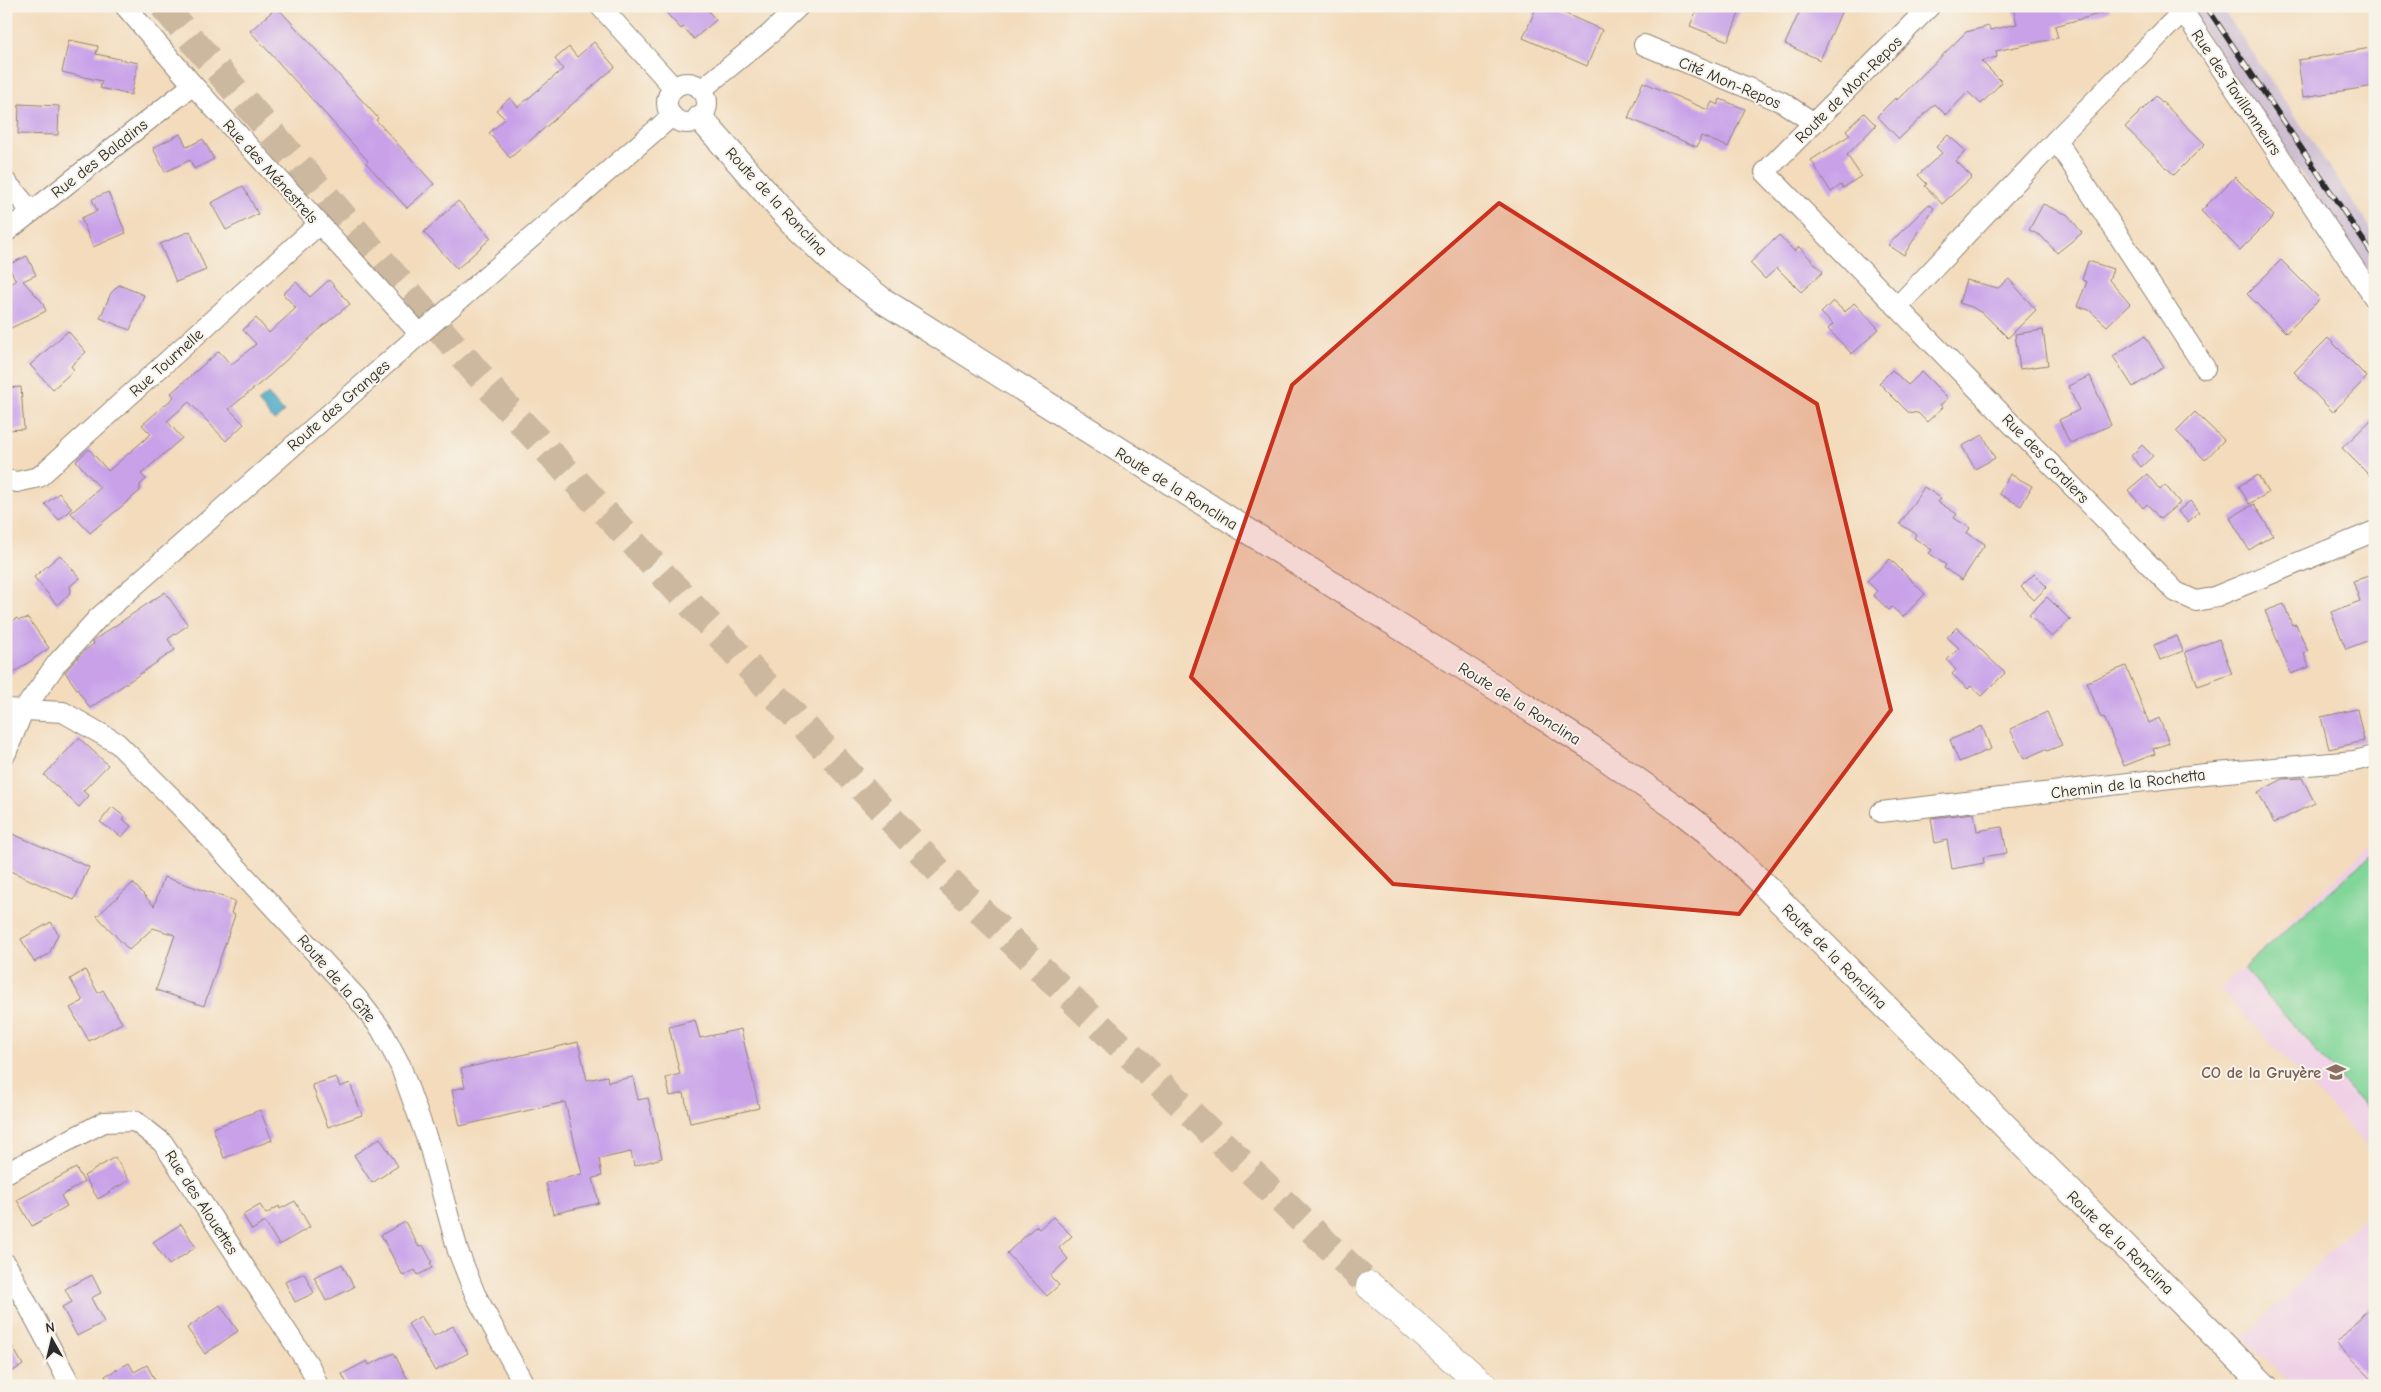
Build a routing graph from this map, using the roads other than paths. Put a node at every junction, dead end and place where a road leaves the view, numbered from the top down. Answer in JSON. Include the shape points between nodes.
{"nodes":[{"id":1,"x":125,"y":6,"type":"edge"},
{"id":2,"x":600,"y":6,"type":"edge"},
{"id":3,"x":799,"y":6,"type":"edge"},
{"id":4,"x":1930,"y":6,"type":"edge"},
{"id":5,"x":1644,"y":46,"type":"dead end"},
{"id":6,"x":193,"y":85,"type":"junction"},
{"id":7,"x":674,"y":88,"type":"junction"},
{"id":8,"x":701,"y":90,"type":"junction"},
{"id":9,"x":672,"y":116,"type":"junction"},
{"id":10,"x":700,"y":118,"type":"junction"},
{"id":11,"x":1814,"y":123,"type":"junction"},
{"id":12,"x":2056,"y":140,"type":"junction"},
{"id":13,"x":1766,"y":172,"type":"joint"},
{"id":14,"x":6,"y":182,"type":"edge"},
{"id":15,"x":32,"y":212,"type":"junction"},
{"id":16,"x":319,"y":224,"type":"junction"},
{"id":17,"x":6,"y":232,"type":"edge"},
{"id":18,"x":2375,"y":299,"type":"edge"},
{"id":19,"x":1898,"y":306,"type":"junction"},
{"id":20,"x":420,"y":334,"type":"junction"},
{"id":21,"x":2206,"y":368,"type":"dead end"},
{"id":22,"x":6,"y":480,"type":"edge"},
{"id":23,"x":2375,"y":531,"type":"edge"},
{"id":24,"x":14,"y":711,"type":"edge"},
{"id":25,"x":6,"y":753,"type":"edge"},
{"id":26,"x":2375,"y":756,"type":"edge"},
{"id":27,"x":1881,"y":812,"type":"dead end"},
{"id":28,"x":6,"y":1173,"type":"edge"},
{"id":29,"x":6,"y":1264,"type":"edge"},
{"id":30,"x":1370,"y":1286,"type":"tunnel mouth"},
{"id":31,"x":71,"y":1386,"type":"edge"},
{"id":32,"x":318,"y":1386,"type":"edge"},
{"id":33,"x":525,"y":1386,"type":"edge"},
{"id":34,"x":1484,"y":1386,"type":"edge"},
{"id":35,"x":2264,"y":1386,"type":"edge"}],
"edges":[{"from":1,"to":6,"type":"street","name":"Rue des Ménestrels"},
{"from":2,"to":7,"type":"street"},
{"from":3,"to":8,"type":"street"},
{"from":4,"to":11,"type":"street","name":"Route de Mon-Repos"},
{"from":5,"to":11,"type":"street","name":"Cité Mon-Repos","via":[[1782,102]]},
{"from":6,"to":15,"type":"street","name":"Rue des Baladins"},
{"from":6,"to":16,"type":"street","name":"Rue des Ménestrels"},
{"from":7,"to":8,"type":"street","via":[[685,83]]},
{"from":7,"to":9,"type":"street","via":[[667,102]]},
{"from":8,"to":10,"type":"street","via":[[707,104]]},
{"from":9,"to":10,"type":"street","via":[[686,123]]},
{"from":9,"to":20,"type":"street","name":"Route des Granges"},
{"from":10,"to":35,"type":"street","name":"Route de la Ronclina","via":[[792,222],[833,262],[882,300],[1590,747],[1709,833]]},
{"from":11,"to":13,"type":"street","name":"Route de Mon-Repos"},
{"from":12,"to":18,"type":"street","name":"Rue des Tavillonneurs","via":[[2183,11]]},
{"from":12,"to":19,"type":"street","name":"Rue des Tavillonneurs"},
{"from":12,"to":21,"type":"street"},
{"from":13,"to":19,"type":"street","name":"Rue des Cordiers"},
{"from":14,"to":15,"type":"street"},
{"from":15,"to":17,"type":"street","name":"Rue des Baladins"},
{"from":16,"to":20,"type":"street","name":"Rue des Ménestrels"},
{"from":16,"to":22,"type":"street","name":"Rue Tournelle","via":[[39,477],[18,482]]},
{"from":19,"to":23,"type":"street","name":"Rue des Cordiers","via":[[2176,592],[2196,601],[2212,598]]},
{"from":20,"to":24,"type":"street","name":"Route des Granges","via":[[98,618]]},
{"from":24,"to":25,"type":"street","name":"Route des Granges"},
{"from":24,"to":33,"type":"street","name":"Route de la Gîte","via":[[63,712],[117,743],[183,809],[357,998],[381,1029],[400,1065],[429,1145],[458,1252],[475,1294]]},
{"from":26,"to":27,"type":"street","name":"Chemin de la Rochetta","via":[[2354,761],[2205,774]]},
{"from":28,"to":32,"type":"street","name":"Rue des Alouettes","via":[[104,1122],[135,1121],[163,1143],[310,1367]]},
{"from":29,"to":31,"type":"street"},
{"from":30,"to":34,"type":"highway"}]}
